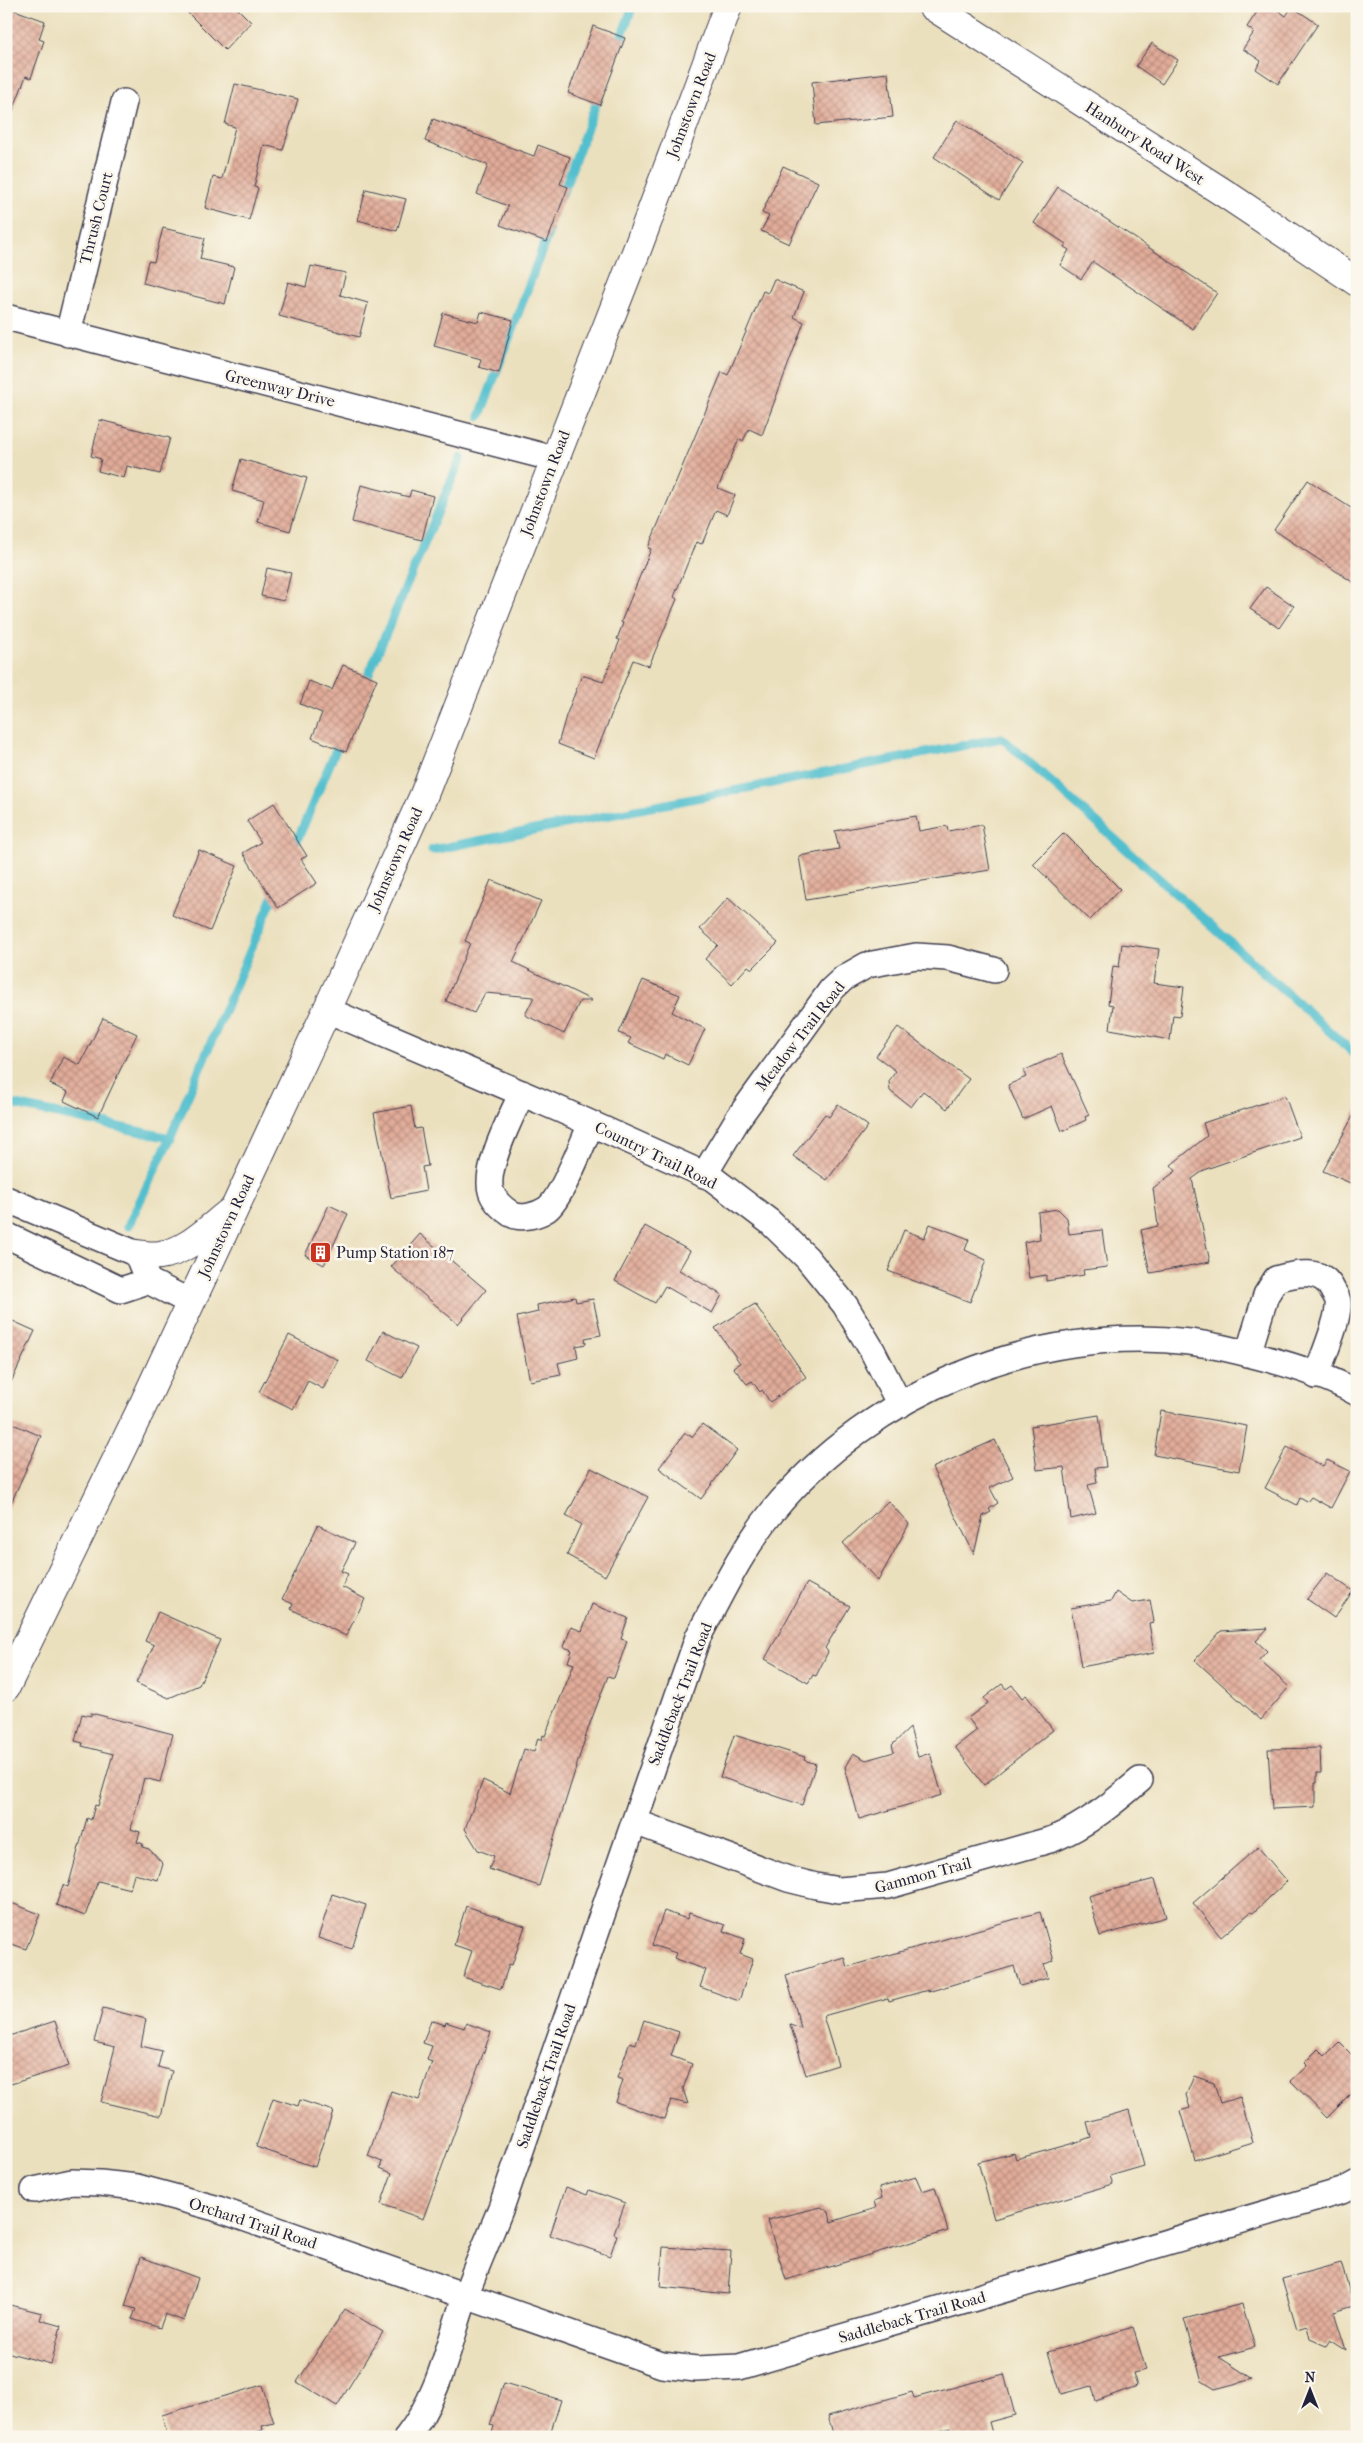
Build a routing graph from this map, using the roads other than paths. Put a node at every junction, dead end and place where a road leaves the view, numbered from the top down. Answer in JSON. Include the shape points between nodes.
{"nodes":[{"id":1,"x":728,"y":6,"type":"edge"},
{"id":2,"x":932,"y":6,"type":"edge"},
{"id":3,"x":124,"y":102,"type":"dead end"},
{"id":4,"x":1357,"y":282,"type":"edge"},
{"id":5,"x":6,"y":317,"type":"edge"},
{"id":6,"x":68,"y":334,"type":"junction"},
{"id":7,"x":555,"y":459,"type":"junction"},
{"id":8,"x":994,"y":970,"type":"dead end"},
{"id":9,"x":327,"y":1010,"type":"junction"},
{"id":10,"x":522,"y":1093,"type":"junction"},
{"id":11,"x":591,"y":1124,"type":"junction"},
{"id":12,"x":704,"y":1175,"type":"junction"},
{"id":13,"x":6,"y":1199,"type":"edge"},
{"id":14,"x":233,"y":1210,"type":"junction"},
{"id":15,"x":6,"y":1235,"type":"edge"},
{"id":16,"x":137,"y":1254,"type":"junction"},
{"id":17,"x":148,"y":1281,"type":"junction"},
{"id":18,"x":190,"y":1302,"type":"junction"},
{"id":19,"x":1248,"y":1354,"type":"junction"},
{"id":20,"x":1316,"y":1376,"type":"junction"},
{"id":21,"x":1357,"y":1393,"type":"edge"},
{"id":22,"x":900,"y":1405,"type":"junction"},
{"id":23,"x":6,"y":1687,"type":"edge"},
{"id":24,"x":1140,"y":1780,"type":"dead end"},
{"id":25,"x":635,"y":1822,"type":"junction"},
{"id":26,"x":1357,"y":2183,"type":"edge"},
{"id":27,"x":34,"y":2190,"type":"dead end"},
{"id":28,"x":466,"y":2297,"type":"junction"},
{"id":29,"x":407,"y":2437,"type":"edge"}],
"edges":[{"from":1,"to":7,"type":"main road","name":"Johnstown Road"},
{"from":2,"to":4,"type":"main road","name":"Hanbury Road West"},
{"from":3,"to":6,"type":"street","name":"Thrush Court"},
{"from":5,"to":6,"type":"street","name":"Greenway Drive"},
{"from":6,"to":7,"type":"street","name":"Greenway Drive"},
{"from":7,"to":9,"type":"main road","name":"Johnstown Road","via":[[423,797]]},
{"from":8,"to":12,"type":"street","name":"Meadow Trail Road","via":[[948,958],[916,956],[867,965],[844,978],[831,990],[739,1117]]},
{"from":9,"to":10,"type":"street","name":"Country Trail Road"},
{"from":9,"to":14,"type":"main road","name":"Johnstown Road"},
{"from":10,"to":11,"type":"street","name":"Country Trail Road"},
{"from":10,"to":11,"type":"street","via":[[492,1169],[491,1190],[498,1204],[514,1216],[528,1217],[548,1208]]},
{"from":11,"to":12,"type":"street","name":"Country Trail Road"},
{"from":12,"to":22,"type":"street","name":"Country Trail Road","via":[[770,1222],[807,1258],[845,1305]]},
{"from":13,"to":16,"type":"street"},
{"from":14,"to":16,"type":"main road","via":[[190,1244],[173,1252],[160,1256]]},
{"from":14,"to":18,"type":"main road","name":"Johnstown Road"},
{"from":15,"to":17,"type":"street","via":[[121,1290]]},
{"from":16,"to":17,"type":"street"},
{"from":17,"to":18,"type":"street"},
{"from":18,"to":23,"type":"main road","name":"Johnstown Road"},
{"from":19,"to":20,"type":"street","name":"Saddleback Trail Road"},
{"from":19,"to":20,"type":"street","via":[[1266,1295],[1276,1279],[1296,1273],[1315,1274],[1330,1284],[1338,1302]]},
{"from":19,"to":22,"type":"street","name":"Saddleback Trail Road","via":[[1188,1342],[1138,1340],[1038,1350],[992,1362],[936,1385]]},
{"from":20,"to":21,"type":"street","name":"Saddleback Trail Road"},
{"from":22,"to":25,"type":"street","name":"Saddleback Trail Road","via":[[870,1422],[803,1479],[773,1511],[744,1550],[698,1637]]},
{"from":24,"to":25,"type":"street","name":"Gammon Trail","via":[[1074,1830],[888,1886],[862,1890],[838,1890],[788,1878]]},
{"from":25,"to":28,"type":"street","name":"Saddleback Trail Road","via":[[502,2205]]},
{"from":26,"to":28,"type":"street","name":"Saddleback Trail Road","via":[[1333,2194],[739,2367],[696,2369],[662,2365]]},
{"from":27,"to":28,"type":"street","name":"Orchard Trail Road","via":[[72,2182],[137,2187],[215,2208]]},
{"from":28,"to":29,"type":"street","name":"Saddleback Trail Road","via":[[428,2406]]}]}
